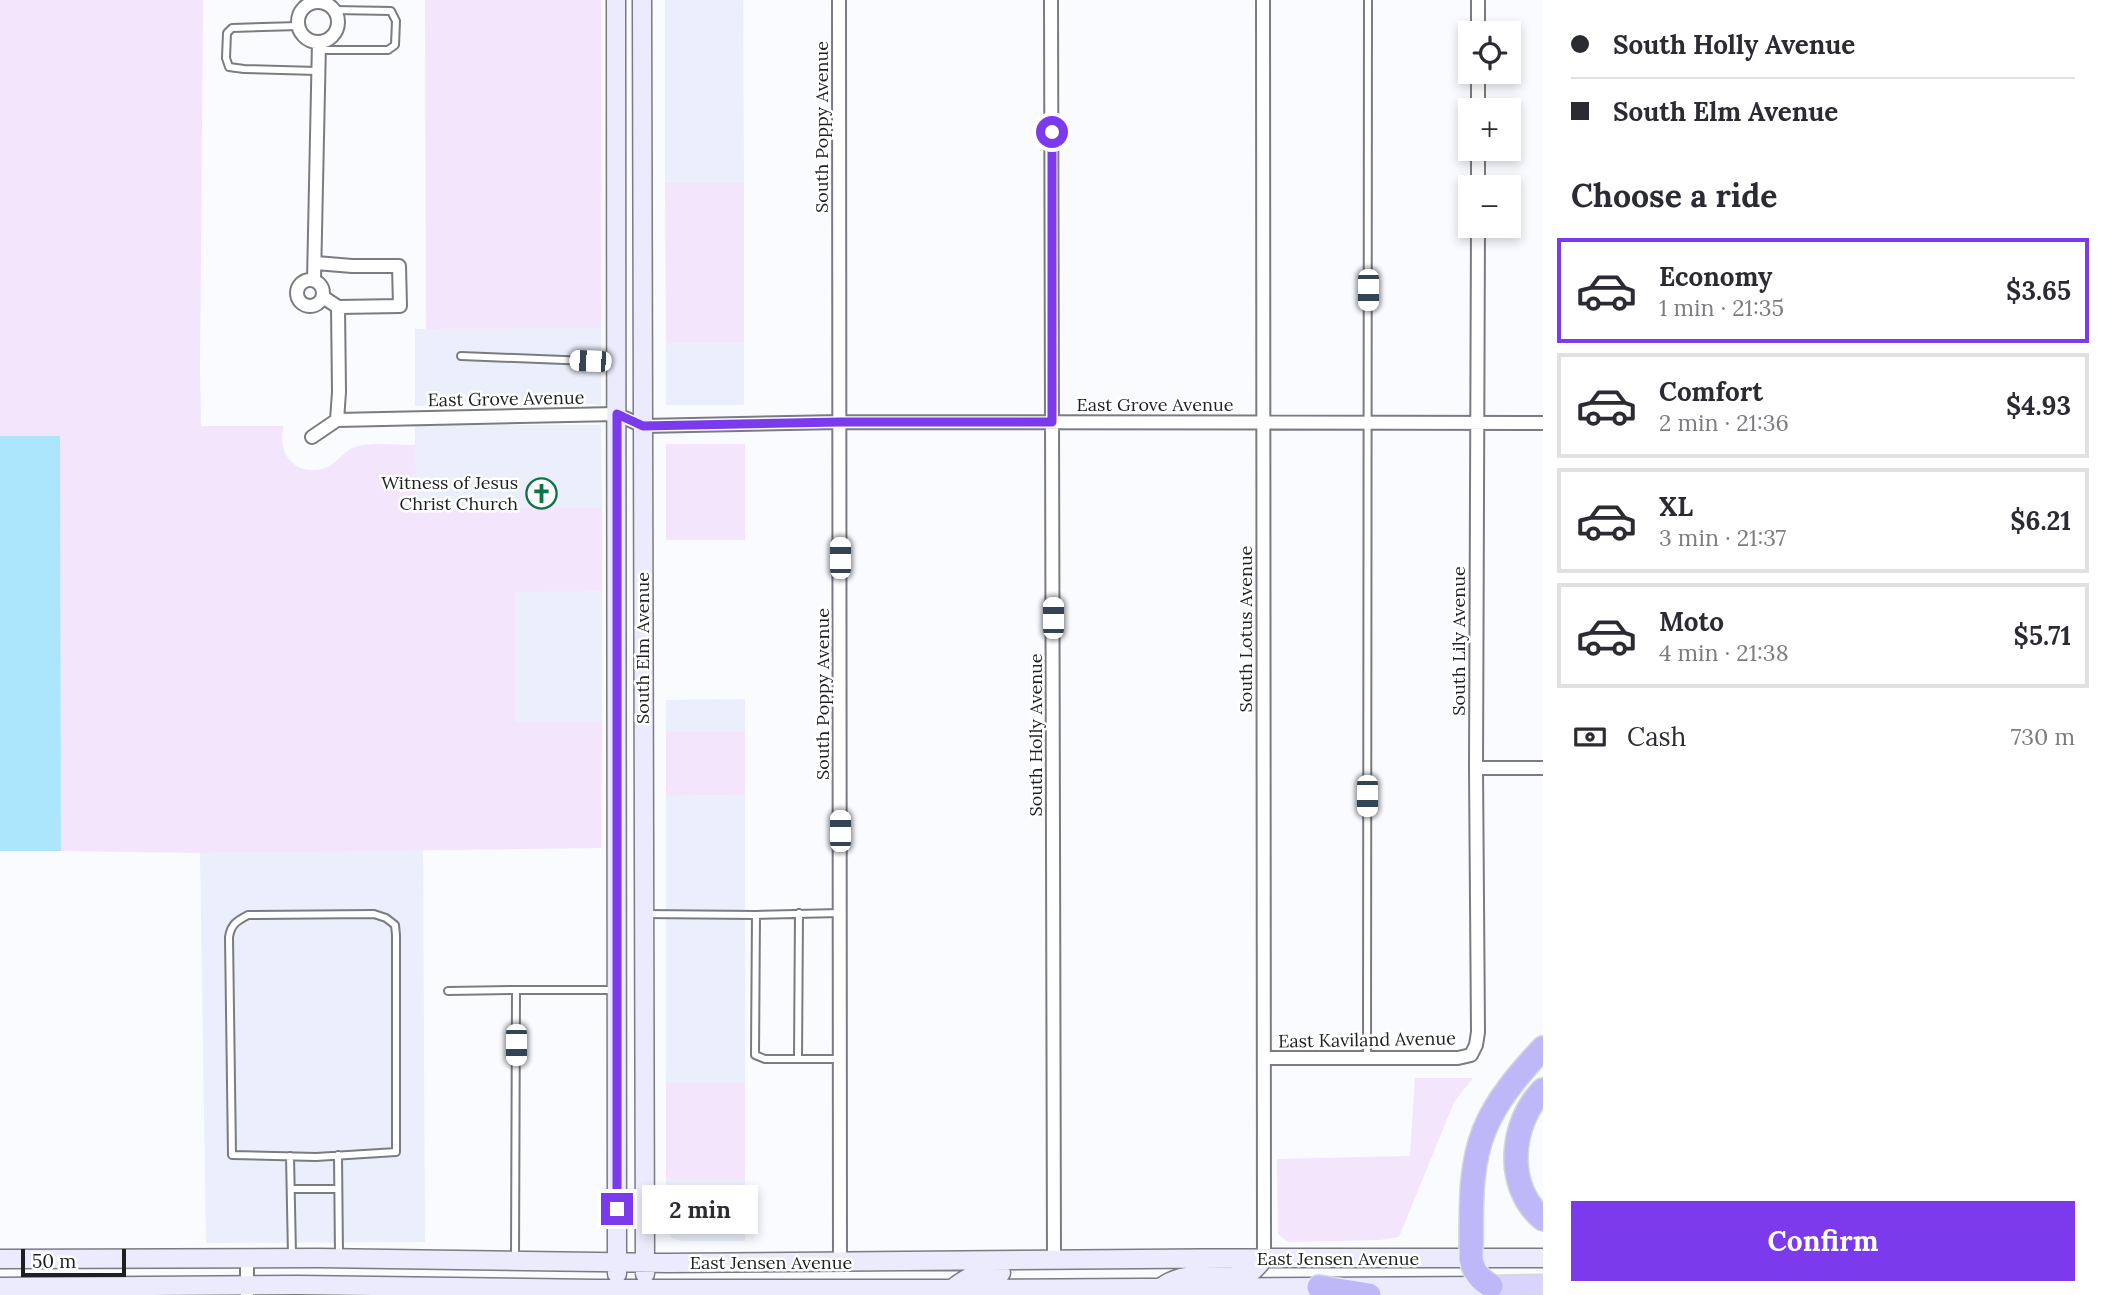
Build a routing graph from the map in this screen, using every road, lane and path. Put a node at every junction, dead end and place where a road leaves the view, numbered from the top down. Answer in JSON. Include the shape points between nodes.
{"nodes":[{"id":1,"x":615,"y":0,"type":"edge"},
{"id":2,"x":642,"y":0,"type":"edge"},
{"id":3,"x":839,"y":0,"type":"edge"},
{"id":4,"x":1051,"y":0,"type":"edge"},
{"id":5,"x":1263,"y":0,"type":"edge"},
{"id":6,"x":1368,"y":0,"type":"edge"},
{"id":7,"x":1478,"y":0,"type":"edge"},
{"id":8,"x":318,"y":1,"type":"edge"},
{"id":9,"x":334,"y":10,"type":"junction"},
{"id":10,"x":1478,"y":21,"type":"edge"},
{"id":11,"x":299,"y":26,"type":"junction"},
{"id":12,"x":318,"y":46,"type":"junction"},
{"id":13,"x":318,"y":71,"type":"junction"},
{"id":14,"x":1478,"y":238,"type":"edge"},
{"id":15,"x":316,"y":263,"type":"junction"},
{"id":16,"x":314,"y":280,"type":"junction"},
{"id":17,"x":323,"y":297,"type":"junction"},
{"id":18,"x":338,"y":307,"type":"junction"},
{"id":19,"x":461,"y":356,"type":"dead end"},
{"id":20,"x":616,"y":362,"type":"junction"},
{"id":21,"x":617,"y":414,"type":"junction"},
{"id":22,"x":337,"y":421,"type":"junction"},
{"id":23,"x":840,"y":422,"type":"junction"},
{"id":24,"x":1052,"y":422,"type":"junction"},
{"id":25,"x":1263,"y":422,"type":"junction"},
{"id":26,"x":1368,"y":423,"type":"junction"},
{"id":27,"x":1478,"y":423,"type":"junction"},
{"id":28,"x":1543,"y":423,"type":"edge"},
{"id":29,"x":643,"y":426,"type":"junction"},
{"id":30,"x":312,"y":438,"type":"dead end"},
{"id":31,"x":1476,"y":768,"type":"junction"},
{"id":32,"x":1543,"y":768,"type":"edge"},
{"id":33,"x":840,"y":912,"type":"junction"},
{"id":34,"x":643,"y":914,"type":"junction"},
{"id":35,"x":799,"y":914,"type":"junction"},
{"id":36,"x":756,"y":915,"type":"junction"},
{"id":37,"x":448,"y":990,"type":"dead end"},
{"id":38,"x":516,"y":990,"type":"junction"},
{"id":39,"x":617,"y":990,"type":"junction"},
{"id":40,"x":1543,"y":1048,"type":"edge"},
{"id":41,"x":1471,"y":1055,"type":"joint"},
{"id":42,"x":1264,"y":1058,"type":"junction"},
{"id":43,"x":798,"y":1059,"type":"junction"},
{"id":44,"x":840,"y":1059,"type":"junction"},
{"id":45,"x":1367,"y":1059,"type":"junction"},
{"id":46,"x":1543,"y":1090,"type":"edge"},
{"id":47,"x":338,"y":1155,"type":"junction"},
{"id":48,"x":290,"y":1156,"type":"junction"},
{"id":49,"x":291,"y":1189,"type":"junction"},
{"id":50,"x":338,"y":1189,"type":"junction"},
{"id":51,"x":1543,"y":1219,"type":"edge"},
{"id":52,"x":247,"y":1258,"type":"junction"},
{"id":53,"x":292,"y":1258,"type":"junction"},
{"id":54,"x":339,"y":1258,"type":"junction"},
{"id":55,"x":1264,"y":1258,"type":"junction"},
{"id":56,"x":1543,"y":1258,"type":"edge"},
{"id":57,"x":0,"y":1259,"type":"edge"},
{"id":58,"x":1471,"y":1259,"type":"junction"},
{"id":59,"x":515,"y":1261,"type":"junction"},
{"id":60,"x":1054,"y":1261,"type":"junction"},
{"id":61,"x":840,"y":1262,"type":"junction"},
{"id":62,"x":618,"y":1263,"type":"junction"},
{"id":63,"x":644,"y":1263,"type":"junction"},
{"id":64,"x":1491,"y":1286,"type":"junction"},
{"id":65,"x":1543,"y":1286,"type":"edge"},
{"id":66,"x":0,"y":1287,"type":"edge"},
{"id":67,"x":1319,"y":1287,"type":"junction"},
{"id":68,"x":1160,"y":1288,"type":"junction"},
{"id":69,"x":247,"y":1290,"type":"edge"},
{"id":70,"x":617,"y":1292,"type":"edge"},
{"id":71,"x":645,"y":1292,"type":"edge"},
{"id":72,"x":744,"y":1292,"type":"edge"},
{"id":73,"x":838,"y":1292,"type":"edge"},
{"id":74,"x":952,"y":1292,"type":"edge"},
{"id":75,"x":1193,"y":1292,"type":"edge"},
{"id":76,"x":1369,"y":1295,"type":"edge"}],
"edges":[{"from":1,"to":20,"type":"main road","name":"South Elm Avenue"},
{"from":2,"to":29,"type":"main road","name":"South Elm Avenue"},
{"from":3,"to":23,"type":"street","name":"South Poppy Avenue"},
{"from":4,"to":24,"type":"street","name":"South Holly Avenue"},
{"from":5,"to":25,"type":"street","name":"South Lotus Avenue"},
{"from":6,"to":26,"type":"lane"},
{"from":7,"to":10,"type":"street"},
{"from":8,"to":9,"type":"street"},
{"from":8,"to":11,"type":"street","via":[[305,7]]},
{"from":9,"to":12,"type":"street","via":[[338,21],[335,33]]},
{"from":9,"to":12,"type":"lane","via":[[391,11],[396,45],[388,50]]},
{"from":11,"to":12,"type":"street"},
{"from":11,"to":13,"type":"lane","via":[[232,28],[226,33],[229,66]]},
{"from":12,"to":13,"type":"street"},
{"from":13,"to":15,"type":"street"},
{"from":14,"to":27,"type":"street","name":"South Lily Avenue"},
{"from":15,"to":16,"type":"street"},
{"from":15,"to":18,"type":"street","via":[[399,266],[400,306]]},
{"from":16,"to":17,"type":"street","via":[[323,289]]},
{"from":16,"to":17,"type":"street","via":[[299,286],[299,299],[314,306]]},
{"from":17,"to":18,"type":"street"},
{"from":18,"to":22,"type":"street"},
{"from":19,"to":20,"type":"lane"},
{"from":20,"to":21,"type":"main road","name":"South Elm Avenue"},
{"from":21,"to":22,"type":"street","name":"East Grove Avenue"},
{"from":21,"to":29,"type":"street","name":"East Grove Avenue"},
{"from":21,"to":39,"type":"main road","name":"South Elm Avenue"},
{"from":22,"to":30,"type":"street"},
{"from":23,"to":24,"type":"street","name":"East Grove Avenue"},
{"from":23,"to":29,"type":"street","name":"East Grove Avenue"},
{"from":23,"to":33,"type":"street","name":"South Poppy Avenue"},
{"from":24,"to":25,"type":"street","name":"East Grove Avenue"},
{"from":24,"to":60,"type":"street","name":"South Holly Avenue"},
{"from":25,"to":26,"type":"street","name":"East Grove Avenue"},
{"from":25,"to":42,"type":"street","name":"South Lotus Avenue"},
{"from":26,"to":27,"type":"street","name":"East Grove Avenue"},
{"from":26,"to":45,"type":"lane"},
{"from":27,"to":28,"type":"street","name":"East Grove Avenue"},
{"from":27,"to":31,"type":"street","name":"South Lily Avenue"},
{"from":29,"to":34,"type":"main road","name":"South Elm Avenue"},
{"from":31,"to":32,"type":"street"},
{"from":31,"to":41,"type":"street","name":"South Lily Avenue","via":[[1478,1032]]},
{"from":33,"to":35,"type":"lane"},
{"from":33,"to":44,"type":"street","name":"South Poppy Avenue"},
{"from":34,"to":36,"type":"lane"},
{"from":34,"to":63,"type":"main road","name":"South Elm Avenue"},
{"from":35,"to":36,"type":"lane"},
{"from":35,"to":43,"type":"lane"},
{"from":36,"to":43,"type":"lane","via":[[755,1055]]},
{"from":37,"to":38,"type":"lane"},
{"from":38,"to":39,"type":"lane"},
{"from":38,"to":59,"type":"lane"},
{"from":39,"to":62,"type":"main road","name":"South Elm Avenue"},
{"from":40,"to":58,"type":"highway","via":[[1510,1087],[1483,1132],[1473,1185]]},
{"from":41,"to":45,"type":"street","name":"East Kaviland Avenue"},
{"from":42,"to":45,"type":"street","name":"East Kaviland Avenue"},
{"from":42,"to":55,"type":"street","name":"South Lotus Avenue"},
{"from":43,"to":44,"type":"lane"},
{"from":44,"to":61,"type":"street","name":"South Poppy Avenue"},
{"from":46,"to":51,"type":"highway","via":[[1521,1124],[1516,1164],[1527,1199]]},
{"from":47,"to":48,"type":"lane"},
{"from":47,"to":48,"type":"lane","via":[[396,1152],[395,925],[374,914],[248,915],[237,921],[229,937],[232,1155]]},
{"from":47,"to":50,"type":"lane"},
{"from":48,"to":49,"type":"lane"},
{"from":49,"to":50,"type":"lane"},
{"from":49,"to":53,"type":"lane"},
{"from":50,"to":54,"type":"lane"},
{"from":52,"to":53,"type":"main road","name":"East Jensen Avenue"},
{"from":52,"to":57,"type":"main road","name":"East Jensen Avenue"},
{"from":52,"to":69,"type":"street"},
{"from":53,"to":54,"type":"main road","name":"East Jensen Avenue"},
{"from":54,"to":59,"type":"main road","name":"East Jensen Avenue"},
{"from":55,"to":58,"type":"main road","name":"East Jensen Avenue"},
{"from":55,"to":60,"type":"main road","name":"East Jensen Avenue"},
{"from":55,"to":68,"type":"main road","via":[[1248,1273],[1186,1275]]},
{"from":56,"to":58,"type":"main road","name":"East Jensen Avenue"},
{"from":58,"to":64,"type":"highway","via":[[1481,1280]]},
{"from":59,"to":62,"type":"main road","name":"East Jensen Avenue"},
{"from":60,"to":61,"type":"main road","name":"East Jensen Avenue"},
{"from":60,"to":74,"type":"main road","via":[[1034,1272],[978,1273]]},
{"from":61,"to":63,"type":"main road","name":"East Jensen Avenue"},
{"from":62,"to":63,"type":"main road","name":"East Jensen Avenue"},
{"from":62,"to":70,"type":"main road","name":"South Elm Avenue"},
{"from":63,"to":71,"type":"main road","name":"South Elm Avenue"},
{"from":64,"to":65,"type":"main road","name":"East Jensen Avenue"},
{"from":64,"to":67,"type":"main road","name":"East Jensen Avenue"},
{"from":66,"to":69,"type":"main road","name":"East Jensen Avenue"},
{"from":67,"to":75,"type":"main road","name":"East Jensen Avenue"},
{"from":67,"to":76,"type":"highway"},
{"from":68,"to":74,"type":"main road","name":"East Jensen Avenue"},
{"from":68,"to":75,"type":"main road","name":"East Jensen Avenue"},
{"from":69,"to":70,"type":"main road","name":"East Jensen Avenue"},
{"from":70,"to":71,"type":"main road","name":"East Jensen Avenue"},
{"from":71,"to":72,"type":"main road","name":"East Jensen Avenue"},
{"from":72,"to":73,"type":"main road","name":"East Jensen Avenue"},
{"from":73,"to":74,"type":"main road","name":"East Jensen Avenue"}]}
